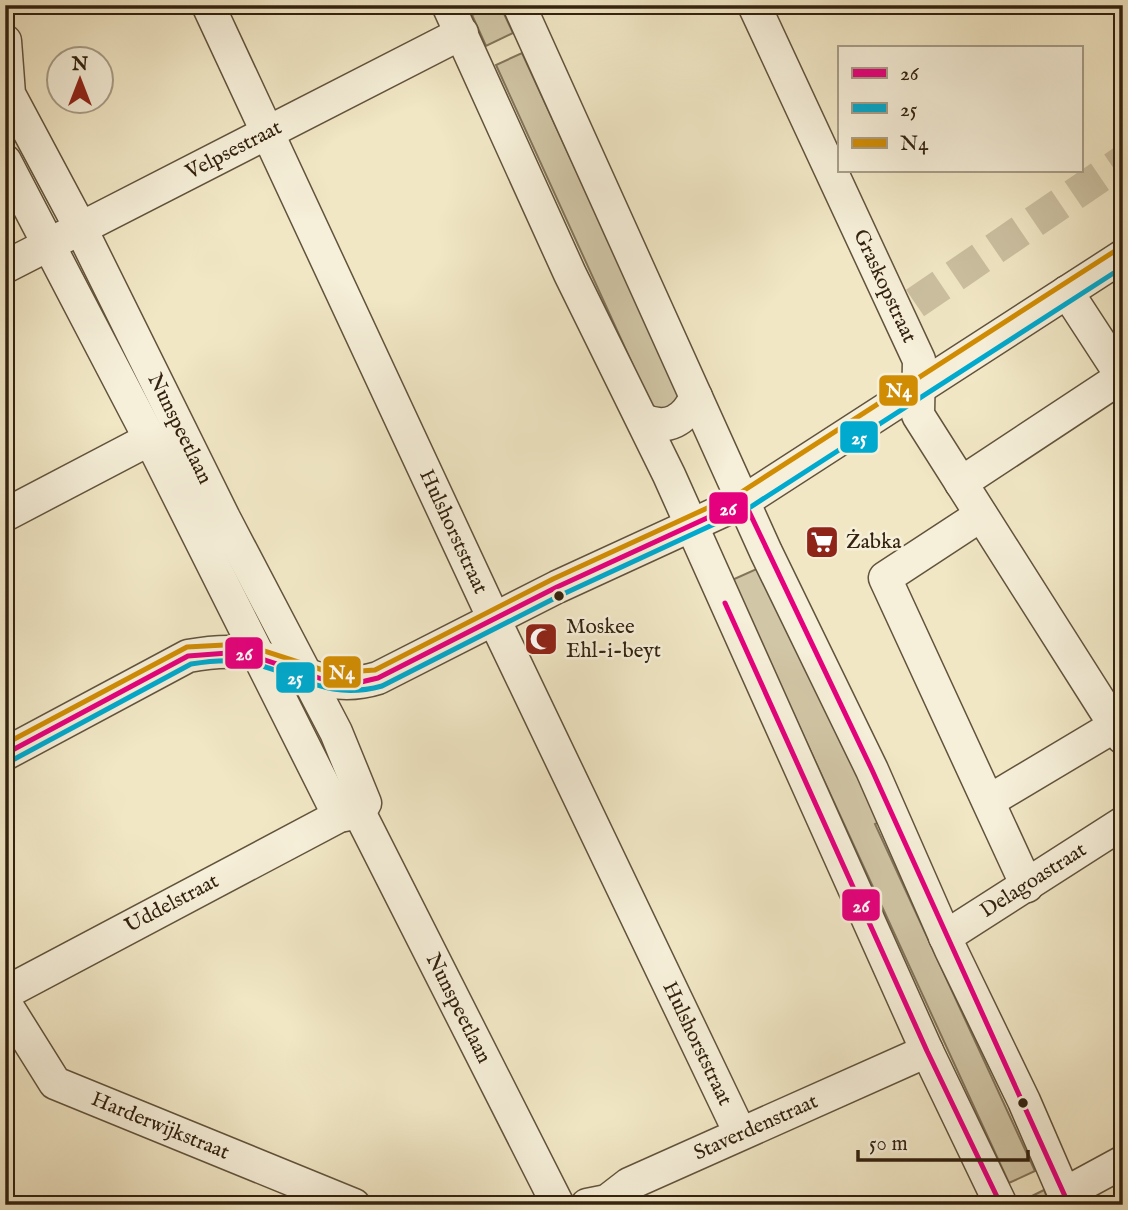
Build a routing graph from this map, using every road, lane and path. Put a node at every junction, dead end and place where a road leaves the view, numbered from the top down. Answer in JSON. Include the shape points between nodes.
{"nodes":[{"id":1,"x":208,"y":5,"type":"edge"},
{"id":2,"x":520,"y":5,"type":"edge"},
{"id":3,"x":754,"y":5,"type":"edge"},
{"id":4,"x":455,"y":19,"type":"edge"},
{"id":5,"x":5,"y":41,"type":"edge"},
{"id":6,"x":266,"y":132,"type":"junction"},
{"id":7,"x":5,"y":161,"type":"edge"},
{"id":8,"x":80,"y":227,"type":"junction"},
{"id":9,"x":49,"y":244,"type":"junction"},
{"id":10,"x":1123,"y":256,"type":"edge"},
{"id":11,"x":5,"y":267,"type":"edge"},
{"id":12,"x":1067,"y":292,"type":"junction"},
{"id":13,"x":1123,"y":377,"type":"edge"},
{"id":14,"x":918,"y":389,"type":"junction"},
{"id":15,"x":696,"y":397,"type":"junction"},
{"id":16,"x":643,"y":420,"type":"junction"},
{"id":17,"x":150,"y":439,"type":"junction"},
{"id":18,"x":961,"y":483,"type":"junction"},
{"id":19,"x":744,"y":501,"type":"junction"},
{"id":20,"x":5,"y":515,"type":"edge"},
{"id":21,"x":981,"y":515,"type":"junction"},
{"id":22,"x":691,"y":526,"type":"junction"},
{"id":23,"x":494,"y":619,"type":"junction"},
{"id":24,"x":256,"y":655,"type":"junction"},
{"id":25,"x":308,"y":677,"type":"junction"},
{"id":26,"x":1120,"y":729,"type":"edge"},
{"id":27,"x":5,"y":754,"type":"edge"},
{"id":28,"x":989,"y":801,"type":"junction"},
{"id":29,"x":349,"y":814,"type":"junction"},
{"id":30,"x":1123,"y":823,"type":"edge"},
{"id":31,"x":1027,"y":886,"type":"junction"},
{"id":32,"x":945,"y":937,"type":"junction"},
{"id":33,"x":5,"y":993,"type":"edge"},
{"id":34,"x":5,"y":1003,"type":"edge"},
{"id":35,"x":927,"y":1051,"type":"junction"},
{"id":36,"x":740,"y":1133,"type":"junction"},
{"id":37,"x":1123,"y":1161,"type":"edge"},
{"id":38,"x":1067,"y":1199,"type":"edge"},
{"id":39,"x":343,"y":1203,"type":"edge"},
{"id":40,"x":601,"y":1203,"type":"edge"},
{"id":41,"x":558,"y":1205,"type":"edge"},
{"id":42,"x":1001,"y":1205,"type":"edge"}],
"edges":[{"from":1,"to":6,"type":"street","name":"Hulshorststraat"},
{"from":2,"to":15,"type":"street"},
{"from":3,"to":14,"type":"street","name":"Graskopstraat","via":[[907,310],[919,360]]},
{"from":4,"to":6,"type":"street","name":"Velpsestraat"},
{"from":4,"to":16,"type":"street","via":[[570,274]]},
{"from":5,"to":8,"type":"street","name":"Nunspeetlaan","via":[[9,94]]},
{"from":6,"to":8,"type":"street","name":"Velpsestraat"},
{"from":6,"to":23,"type":"street","name":"Hulshorststraat"},
{"from":7,"to":9,"type":"street","name":"Nunspeetlaan"},
{"from":8,"to":9,"type":"street","name":"Velpsestraat"},
{"from":8,"to":25,"type":"street","name":"Nunspeetlaan"},
{"from":9,"to":11,"type":"street","name":"Velpsestraat"},
{"from":9,"to":17,"type":"street","name":"Nunspeetlaan"},
{"from":10,"to":12,"type":"street"},
{"from":12,"to":13,"type":"street"},
{"from":12,"to":14,"type":"street"},
{"from":13,"to":18,"type":"street"},
{"from":14,"to":18,"type":"street","name":"Graskopstraat","via":[[918,415]]},
{"from":14,"to":19,"type":"street"},
{"from":15,"to":16,"type":"street","via":[[681,419],[655,426]]},
{"from":15,"to":19,"type":"street"},
{"from":16,"to":22,"type":"street"},
{"from":17,"to":20,"type":"street"},
{"from":17,"to":24,"type":"street","name":"Nunspeetlaan"},
{"from":18,"to":21,"type":"street","name":"Graskopstraat"},
{"from":19,"to":22,"type":"street"},
{"from":19,"to":32,"type":"street","via":[[872,770]]},
{"from":21,"to":26,"type":"street","name":"Graskopstraat"},
{"from":21,"to":28,"type":"street","via":[[885,578]]},
{"from":22,"to":23,"type":"street"},
{"from":22,"to":35,"type":"street"},
{"from":23,"to":25,"type":"street","via":[[366,682],[355,685]]},
{"from":23,"to":36,"type":"street","name":"Hulshorststraat"},
{"from":24,"to":25,"type":"street"},
{"from":24,"to":27,"type":"street","via":[[212,651],[188,656]]},
{"from":24,"to":29,"type":"street","name":"Nunspeetlaan"},
{"from":25,"to":29,"type":"street","name":"Nunspeetlaan","via":[[364,794],[365,803]]},
{"from":26,"to":28,"type":"street"},
{"from":28,"to":31,"type":"street"},
{"from":29,"to":33,"type":"street","name":"Uddelstraat"},
{"from":29,"to":41,"type":"street","name":"Nunspeetlaan"},
{"from":30,"to":31,"type":"street","name":"Delagoastraat"},
{"from":31,"to":32,"type":"street","name":"Delagoastraat"},
{"from":32,"to":38,"type":"street"},
{"from":34,"to":39,"type":"street","name":"Harderwijkstraat","via":[[55,1083]]},
{"from":35,"to":36,"type":"street","name":"Staverdenstraat"},
{"from":35,"to":42,"type":"street"},
{"from":36,"to":40,"type":"street","name":"Staverdenstraat","via":[[629,1184]]},
{"from":37,"to":38,"type":"street"}]}
